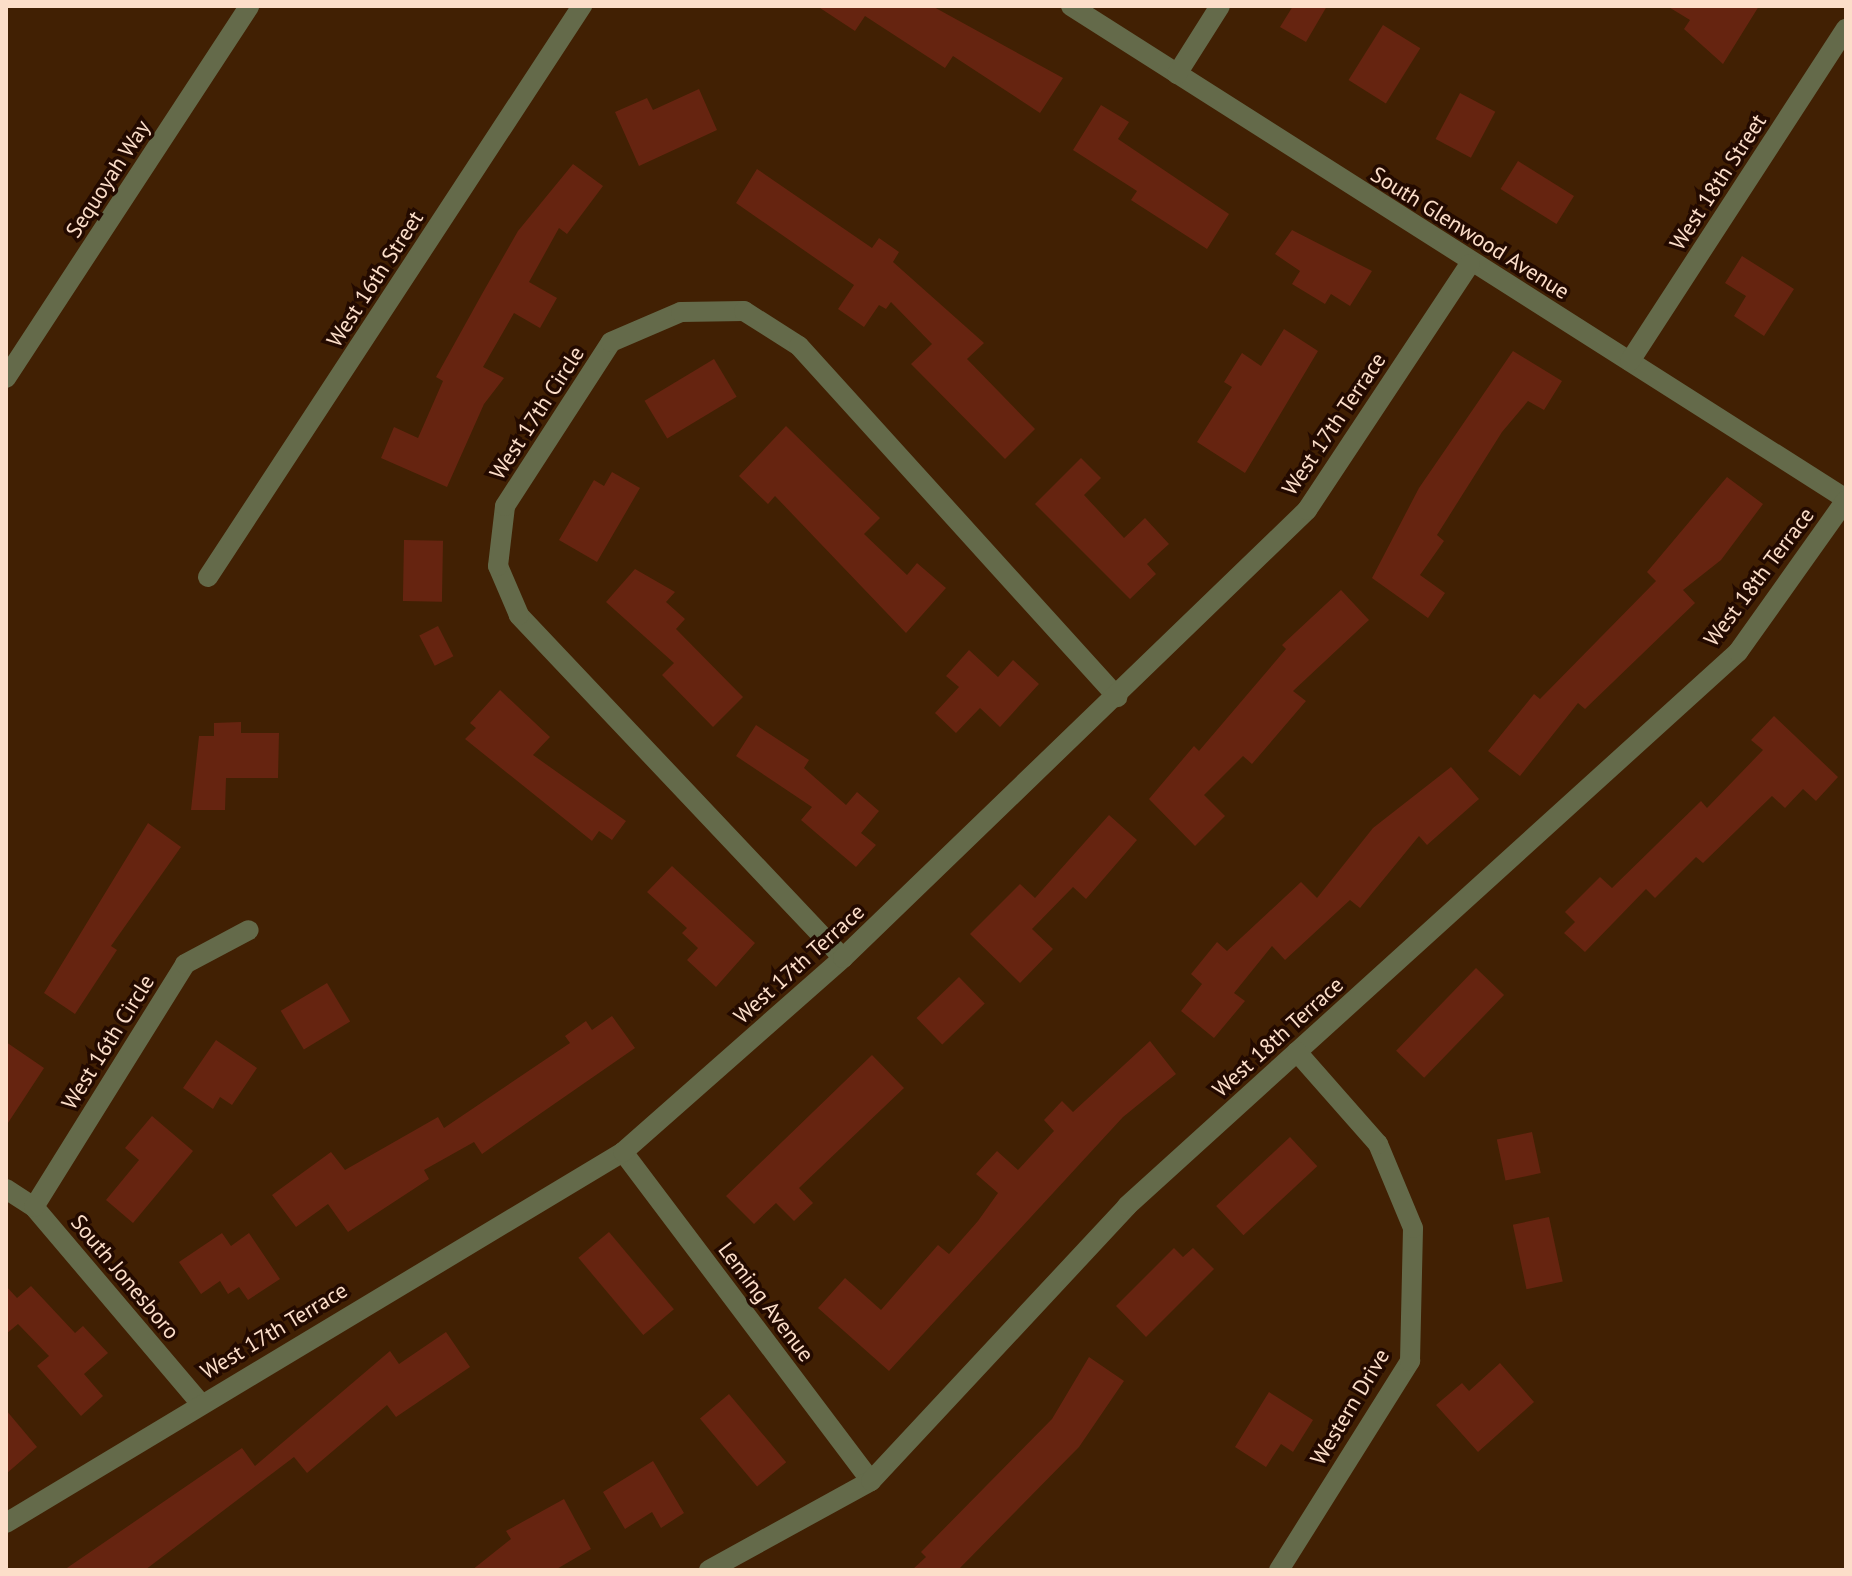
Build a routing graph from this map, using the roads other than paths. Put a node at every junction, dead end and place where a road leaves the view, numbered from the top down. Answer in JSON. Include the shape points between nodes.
{"nodes":[{"id":1,"x":249,"y":6,"type":"edge"},
{"id":2,"x":582,"y":6,"type":"edge"},
{"id":3,"x":1071,"y":6,"type":"edge"},
{"id":4,"x":1220,"y":6,"type":"edge"},
{"id":5,"x":1846,"y":29,"type":"edge"},
{"id":6,"x":1177,"y":74,"type":"junction"},
{"id":7,"x":1470,"y":264,"type":"junction"},
{"id":8,"x":1630,"y":361,"type":"junction"},
{"id":9,"x":6,"y":378,"type":"edge"},
{"id":10,"x":1846,"y":499,"type":"edge"},
{"id":11,"x":208,"y":577,"type":"dead end"},
{"id":12,"x":1117,"y":697,"type":"junction"},
{"id":13,"x":249,"y":930,"type":"dead end"},
{"id":14,"x":843,"y":958,"type":"junction"},
{"id":15,"x":1297,"y":1052,"type":"junction"},
{"id":16,"x":623,"y":1152,"type":"junction"},
{"id":17,"x":6,"y":1189,"type":"edge"},
{"id":18,"x":34,"y":1207,"type":"junction"},
{"id":19,"x":200,"y":1403,"type":"junction"},
{"id":20,"x":871,"y":1481,"type":"junction"},
{"id":21,"x":6,"y":1523,"type":"edge"},
{"id":22,"x":709,"y":1570,"type":"edge"},
{"id":23,"x":1279,"y":1570,"type":"edge"}],
"edges":[{"from":1,"to":9,"type":"street","name":"Sequoyah Way"},
{"from":2,"to":11,"type":"street","name":"West 16th Street"},
{"from":3,"to":6,"type":"street","name":"South Glenwood Avenue"},
{"from":4,"to":6,"type":"street"},
{"from":5,"to":8,"type":"street","name":"West 18th Street"},
{"from":6,"to":7,"type":"street","name":"South Glenwood Avenue"},
{"from":7,"to":8,"type":"street","name":"South Glenwood Avenue"},
{"from":7,"to":12,"type":"street","name":"West 17th Terrace","via":[[1307,510]]},
{"from":8,"to":10,"type":"street","name":"South Glenwood Avenue"},
{"from":10,"to":15,"type":"street","name":"West 18th Terrace","via":[[1738,652]]},
{"from":12,"to":14,"type":"street","name":"West 17th Terrace"},
{"from":12,"to":14,"type":"street","name":"West 17th Circle","via":[[799,346],[744,311],[681,312],[611,342],[505,506],[498,566],[519,615]]},
{"from":13,"to":18,"type":"street","name":"West 16th Circle","via":[[185,964]]},
{"from":14,"to":16,"type":"street","name":"West 17th Terrace"},
{"from":15,"to":20,"type":"street","name":"West 18th Terrace","via":[[1127,1206]]},
{"from":15,"to":23,"type":"street","name":"Western Drive","via":[[1378,1144],[1413,1228],[1410,1361]]},
{"from":16,"to":19,"type":"street","name":"West 17th Terrace"},
{"from":16,"to":20,"type":"street","name":"Leming Avenue"},
{"from":17,"to":18,"type":"street","name":"South Jonesboro"},
{"from":18,"to":19,"type":"street","name":"South Jonesboro"},
{"from":19,"to":21,"type":"street","name":"West 17th Terrace"},
{"from":20,"to":22,"type":"street","name":"West 18th Terrace"}]}
